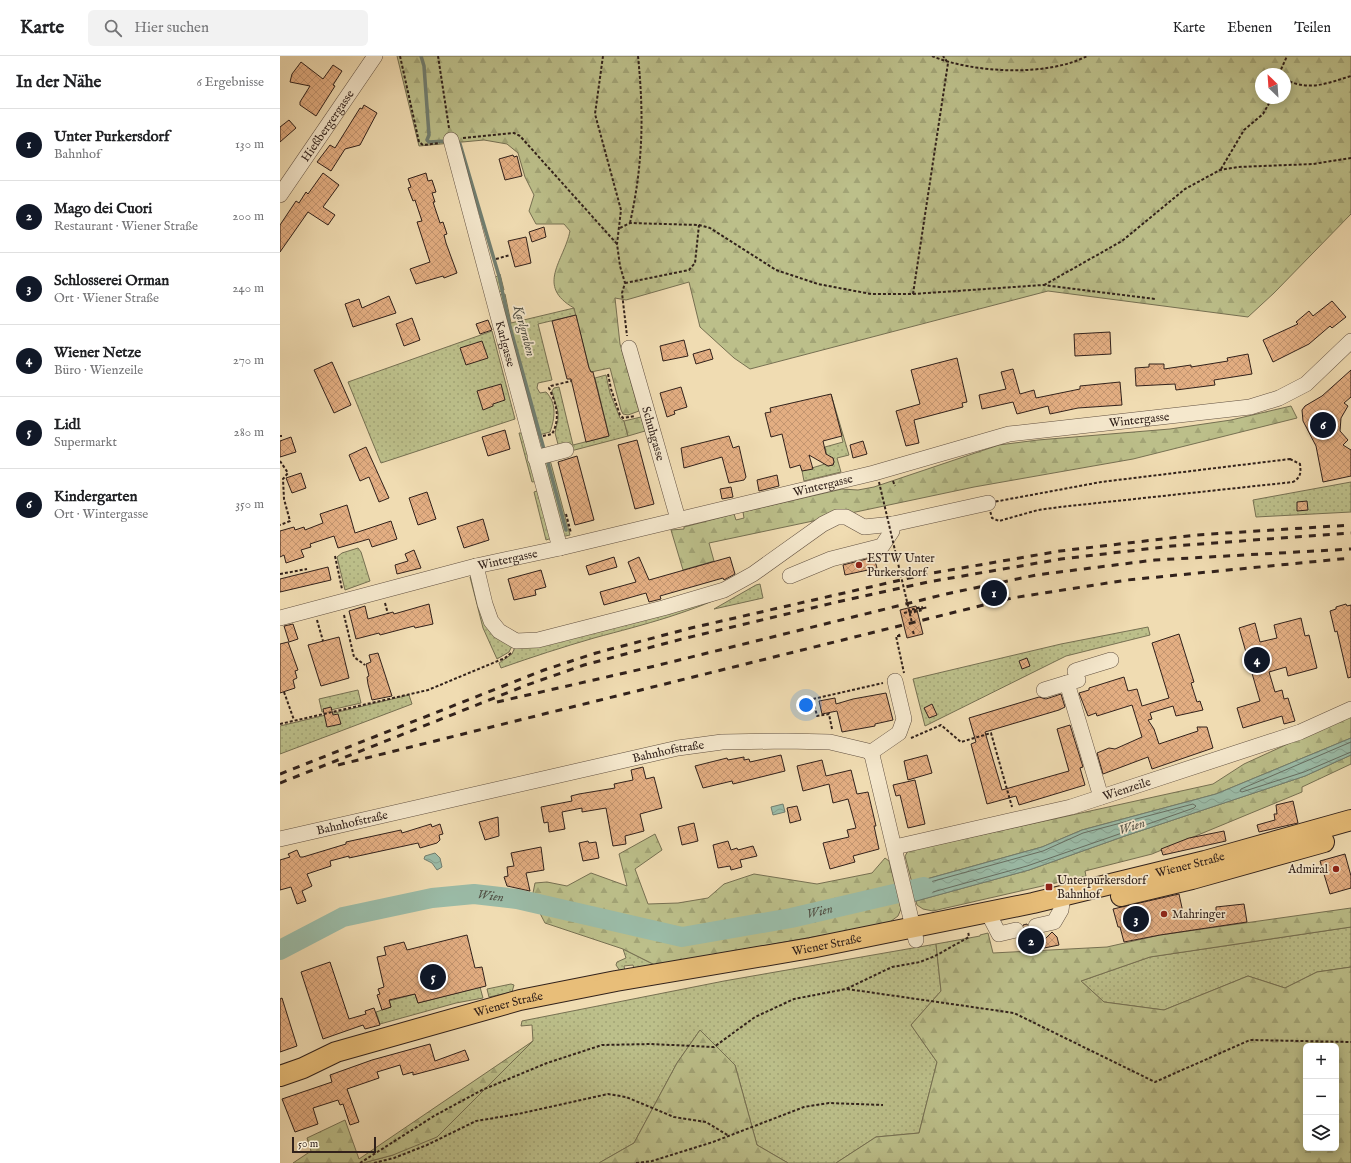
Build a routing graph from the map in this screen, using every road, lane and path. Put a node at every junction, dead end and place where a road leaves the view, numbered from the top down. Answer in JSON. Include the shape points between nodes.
{"nodes":[{"id":1,"x":375,"y":56,"type":"edge"},
{"id":2,"x":400,"y":56,"type":"edge"},
{"id":3,"x":438,"y":56,"type":"edge"},
{"id":4,"x":603,"y":56,"type":"edge"},
{"id":5,"x":638,"y":56,"type":"edge"},
{"id":6,"x":932,"y":56,"type":"edge"},
{"id":7,"x":943,"y":56,"type":"edge"},
{"id":8,"x":1087,"y":56,"type":"edge"},
{"id":9,"x":1287,"y":56,"type":"edge"},
{"id":10,"x":948,"y":63,"type":"junction"},
{"id":11,"x":1282,"y":68,"type":"edge"},
{"id":12,"x":1351,"y":76,"type":"edge"},
{"id":13,"x":1291,"y":82,"type":"edge"},
{"id":14,"x":1268,"y":104,"type":"edge"},
{"id":15,"x":451,"y":141,"type":"junction"},
{"id":16,"x":1351,"y":158,"type":"edge"},
{"id":17,"x":1220,"y":170,"type":"junction"},
{"id":18,"x":285,"y":176,"type":"edge"},
{"id":19,"x":280,"y":195,"type":"edge"},
{"id":20,"x":630,"y":223,"type":"junction"},
{"id":21,"x":699,"y":225,"type":"junction"},
{"id":22,"x":620,"y":228,"type":"junction"},
{"id":23,"x":617,"y":244,"type":"junction"},
{"id":24,"x":510,"y":255,"type":"dead end"},
{"id":25,"x":496,"y":259,"type":"dead end"},
{"id":26,"x":625,"y":283,"type":"junction"},
{"id":27,"x":1043,"y":285,"type":"junction"},
{"id":28,"x":912,"y":294,"type":"junction"},
{"id":29,"x":1155,"y":299,"type":"dead end"},
{"id":30,"x":1351,"y":341,"type":"edge"},
{"id":31,"x":629,"y":348,"type":"joint"},
{"id":32,"x":608,"y":374,"type":"dead end"},
{"id":33,"x":571,"y":381,"type":"dead end"},
{"id":34,"x":640,"y":414,"type":"dead end"},
{"id":35,"x":543,"y":436,"type":"dead end"},
{"id":36,"x":566,"y":450,"type":"dead end"},
{"id":37,"x":542,"y":456,"type":"junction"},
{"id":38,"x":280,"y":461,"type":"edge"},
{"id":39,"x":879,"y":482,"type":"dead end"},
{"id":40,"x":988,"y":503,"type":"junction"},
{"id":41,"x":678,"y":519,"type":"junction"},
{"id":42,"x":893,"y":524,"type":"junction"},
{"id":43,"x":280,"y":525,"type":"edge"},
{"id":44,"x":560,"y":548,"type":"junction"},
{"id":45,"x":335,"y":556,"type":"dead end"},
{"id":46,"x":476,"y":566,"type":"junction"},
{"id":47,"x":307,"y":569,"type":"dead end"},
{"id":48,"x":280,"y":574,"type":"edge"},
{"id":49,"x":790,"y":576,"type":"dead end"},
{"id":50,"x":343,"y":592,"type":"dead end"},
{"id":51,"x":384,"y":598,"type":"dead end"},
{"id":52,"x":909,"y":612,"type":"junction"},
{"id":53,"x":344,"y":614,"type":"dead end"},
{"id":54,"x":388,"y":614,"type":"dead end"},
{"id":55,"x":280,"y":618,"type":"edge"},
{"id":56,"x":318,"y":623,"type":"dead end"},
{"id":57,"x":912,"y":623,"type":"dead end"},
{"id":58,"x":913,"y":631,"type":"dead end"},
{"id":59,"x":914,"y":635,"type":"dead end"},
{"id":60,"x":900,"y":636,"type":"dead end"},
{"id":61,"x":323,"y":641,"type":"dead end"},
{"id":62,"x":516,"y":641,"type":"junction"},
{"id":63,"x":1111,"y":660,"type":"dead end"},
{"id":64,"x":365,"y":665,"type":"dead end"},
{"id":65,"x":895,"y":680,"type":"junction"},
{"id":66,"x":1067,"y":683,"type":"junction"},
{"id":67,"x":1044,"y":690,"type":"dead end"},
{"id":68,"x":284,"y":692,"type":"dead end"},
{"id":69,"x":1351,"y":709,"type":"edge"},
{"id":70,"x":294,"y":720,"type":"junction"},
{"id":71,"x":280,"y":724,"type":"edge"},
{"id":72,"x":908,"y":739,"type":"dead end"},
{"id":73,"x":830,"y":742,"type":"junction"},
{"id":74,"x":870,"y":753,"type":"junction"},
{"id":75,"x":1101,"y":797,"type":"junction"},
{"id":76,"x":1015,"y":820,"type":"junction"},
{"id":77,"x":1351,"y":820,"type":"edge"},
{"id":78,"x":1351,"y":834,"type":"edge"},
{"id":79,"x":280,"y":839,"type":"edge"},
{"id":80,"x":896,"y":854,"type":"junction"},
{"id":81,"x":1059,"y":909,"type":"junction"},
{"id":82,"x":994,"y":924,"type":"junction"},
{"id":83,"x":1037,"y":928,"type":"tunnel mouth"},
{"id":84,"x":967,"y":930,"type":"junction"},
{"id":85,"x":1017,"y":933,"type":"tunnel mouth"},
{"id":86,"x":914,"y":934,"type":"junction"},
{"id":87,"x":846,"y":989,"type":"junction"},
{"id":88,"x":1351,"y":1042,"type":"edge"},
{"id":89,"x":280,"y":1076,"type":"edge"},
{"id":90,"x":883,"y":1105,"type":"dead end"},
{"id":91,"x":729,"y":1136,"type":"junction"},
{"id":92,"x":360,"y":1163,"type":"edge"},
{"id":93,"x":374,"y":1163,"type":"edge"},
{"id":94,"x":636,"y":1163,"type":"edge"}],
"edges":[{"from":1,"to":18,"type":"street","name":"Hießbergergasse"},
{"from":2,"to":15,"type":"path","via":[[420,144]]},
{"from":3,"to":15,"type":"path"},
{"from":4,"to":22,"type":"path","via":[[595,114],[621,210]]},
{"from":5,"to":20,"type":"path","via":[[643,101],[643,135],[638,186]]},
{"from":6,"to":10,"type":"path"},
{"from":7,"to":10,"type":"path"},
{"from":8,"to":10,"type":"path","via":[[1045,69],[978,69]]},
{"from":9,"to":11,"type":"path"},
{"from":10,"to":28,"type":"path"},
{"from":12,"to":13,"type":"path","via":[[1321,85],[1306,86]]},
{"from":14,"to":17,"type":"path","via":[[1262,114],[1244,130]]},
{"from":15,"to":23,"type":"path","via":[[514,133],[520,136]]},
{"from":15,"to":37,"type":"street","name":"Karlgasse"},
{"from":16,"to":17,"type":"path","via":[[1313,164]]},
{"from":17,"to":27,"type":"path","via":[[1185,189],[1122,241]]},
{"from":18,"to":19,"type":"street","name":"Hießbergergasse"},
{"from":20,"to":21,"type":"path"},
{"from":20,"to":22,"type":"path"},
{"from":21,"to":26,"type":"path","via":[[695,263],[689,270]]},
{"from":21,"to":28,"type":"path","via":[[710,228],[776,270],[818,284],[871,294]]},
{"from":22,"to":23,"type":"path"},
{"from":23,"to":26,"type":"path"},
{"from":24,"to":25,"type":"path"},
{"from":26,"to":31,"type":"path","via":[[622,293]]},
{"from":27,"to":28,"type":"path"},
{"from":27,"to":29,"type":"path"},
{"from":30,"to":41,"type":"street","name":"Wintergasse","via":[[1306,384],[1280,398],[1250,407],[1009,434],[874,473]]},
{"from":31,"to":41,"type":"street","name":"Schuhgasse"},
{"from":32,"to":34,"type":"path","via":[[620,415],[628,418]]},
{"from":33,"to":35,"type":"path","via":[[549,388],[555,401],[557,415],[552,434]]},
{"from":36,"to":37,"type":"street"},
{"from":37,"to":44,"type":"street","name":"Karlgasse"},
{"from":38,"to":43,"type":"path","via":[[288,473],[283,479],[284,499],[290,521]]},
{"from":39,"to":52,"type":"path","bridge":true},
{"from":40,"to":40,"type":"path","via":[[992,518],[999,522],[1038,510],[1060,507],[1293,482],[1299,479],[1301,474],[1300,464],[1290,459],[1101,482]]},
{"from":40,"to":42,"type":"street"},
{"from":41,"to":44,"type":"street","name":"Wintergasse"},
{"from":42,"to":49,"type":"street","via":[[892,531],[882,546],[831,559]]},
{"from":42,"to":62,"type":"street","via":[[864,527],[846,517],[837,518],[823,524],[753,574],[724,590],[556,636]]},
{"from":44,"to":46,"type":"street","name":"Wintergasse"},
{"from":45,"to":50,"type":"path"},
{"from":46,"to":55,"type":"street","name":"Wintergasse"},
{"from":46,"to":62,"type":"street","via":[[491,621],[499,632]]},
{"from":47,"to":48,"type":"path"},
{"from":51,"to":54,"type":"path"},
{"from":52,"to":52,"type":"path","via":[[916,611],[923,610],[922,607],[913,609],[913,611],[914,613],[924,611],[928,607],[920,609],[912,611],[904,613]]},
{"from":52,"to":57,"type":"path","bridge":true},
{"from":53,"to":64,"type":"path","via":[[354,657]]},
{"from":56,"to":61,"type":"path"},
{"from":58,"to":59,"type":"path"},
{"from":60,"to":65,"type":"path","via":[[896,636],[905,678]]},
{"from":62,"to":70,"type":"path","via":[[511,653],[505,658],[428,690]]},
{"from":63,"to":66,"type":"street","via":[[1076,671],[1078,680]]},
{"from":65,"to":73,"type":"path","via":[[813,698],[817,716],[829,714],[832,728]]},
{"from":65,"to":74,"type":"street","via":[[904,719],[899,733]]},
{"from":66,"to":67,"type":"street"},
{"from":66,"to":75,"type":"street"},
{"from":68,"to":70,"type":"path"},
{"from":69,"to":75,"type":"street","name":"Wienzeile","via":[[1300,732]]},
{"from":70,"to":71,"type":"path"},
{"from":72,"to":76,"type":"path","via":[[942,726],[961,742],[991,733]]},
{"from":73,"to":74,"type":"street","name":"Bahnhofstraße"},
{"from":73,"to":79,"type":"street","name":"Bahnhofstraße","via":[[722,742],[678,748]]},
{"from":74,"to":80,"type":"street"},
{"from":75,"to":76,"type":"street","name":"Wienzeile"},
{"from":76,"to":80,"type":"street","name":"Wienzeile"},
{"from":77,"to":81,"type":"main road","name":"Wiener Straße","via":[[1205,860]]},
{"from":78,"to":81,"type":"main road","name":"Wiener Straße","via":[[1192,879]]},
{"from":80,"to":86,"type":"street"},
{"from":81,"to":82,"type":"main road","name":"Wiener Straße"},
{"from":81,"to":83,"type":"street"},
{"from":82,"to":84,"type":"main road","name":"Wiener Straße"},
{"from":82,"to":85,"type":"street"},
{"from":82,"to":86,"type":"main road","name":"Wiener Straße"},
{"from":84,"to":86,"type":"main road","name":"Wiener Straße"},
{"from":84,"to":87,"type":"path","via":[[969,937],[935,956],[920,962],[892,967]]},
{"from":86,"to":89,"type":"main road","name":"Wiener Straße","via":[[513,1014]]},
{"from":87,"to":88,"type":"path","via":[[1014,1013],[1155,1082],[1250,1040]]},
{"from":87,"to":92,"type":"path","via":[[794,1000],[768,1011],[755,1017],[714,1047],[602,1045],[547,1062],[482,1090],[434,1116]]},
{"from":90,"to":91,"type":"path","via":[[829,1103],[804,1107]]},
{"from":91,"to":93,"type":"path","via":[[706,1122],[674,1117],[626,1097],[608,1094],[476,1121],[427,1145]]},
{"from":91,"to":94,"type":"path","via":[[652,1161]]}]}
